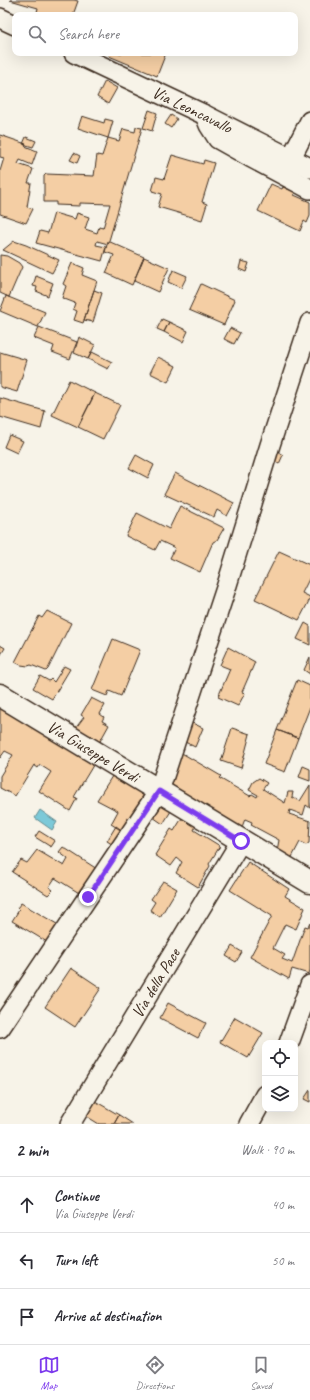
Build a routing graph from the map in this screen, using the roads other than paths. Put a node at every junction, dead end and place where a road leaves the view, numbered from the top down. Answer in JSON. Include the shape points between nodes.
{"nodes":[{"id":1,"x":0,"y":18,"type":"edge"},
{"id":2,"x":12,"y":24,"type":"edge"},
{"id":3,"x":80,"y":56,"type":"edge"},
{"id":4,"x":205,"y":116,"type":"junction"},
{"id":5,"x":310,"y":121,"type":"edge"},
{"id":6,"x":291,"y":158,"type":"junction"},
{"id":7,"x":310,"y":168,"type":"edge"},
{"id":8,"x":310,"y":189,"type":"edge"},
{"id":9,"x":310,"y":323,"type":"edge"},
{"id":10,"x":0,"y":695,"type":"edge"},
{"id":11,"x":159,"y":791,"type":"junction"},
{"id":12,"x":241,"y":841,"type":"junction"},
{"id":13,"x":310,"y":882,"type":"edge"},
{"id":14,"x":310,"y":985,"type":"edge"},
{"id":15,"x":0,"y":1028,"type":"edge"},
{"id":16,"x":290,"y":1040,"type":"edge"},
{"id":17,"x":262,"y":1100,"type":"edge"},
{"id":18,"x":70,"y":1124,"type":"edge"},
{"id":19,"x":249,"y":1124,"type":"edge"}],
"edges":[{"from":1,"to":2,"type":"street"},
{"from":3,"to":4,"type":"street","name":"Via Leoncavallo"},
{"from":4,"to":6,"type":"street","name":"Via Leoncavallo"},
{"from":4,"to":8,"type":"street","via":[[218,139]]},
{"from":5,"to":6,"type":"street"},
{"from":6,"to":7,"type":"street","name":"Via Leoncavallo"},
{"from":9,"to":11,"type":"street"},
{"from":10,"to":11,"type":"street","name":"Via Giuseppe Verdi"},
{"from":11,"to":12,"type":"street","name":"Via Giuseppe Verdi"},
{"from":11,"to":15,"type":"street"},
{"from":12,"to":13,"type":"street","name":"Via Giuseppe Verdi"},
{"from":12,"to":18,"type":"street","name":"Via della Pace"},
{"from":14,"to":16,"type":"street"},
{"from":17,"to":19,"type":"street"}]}
